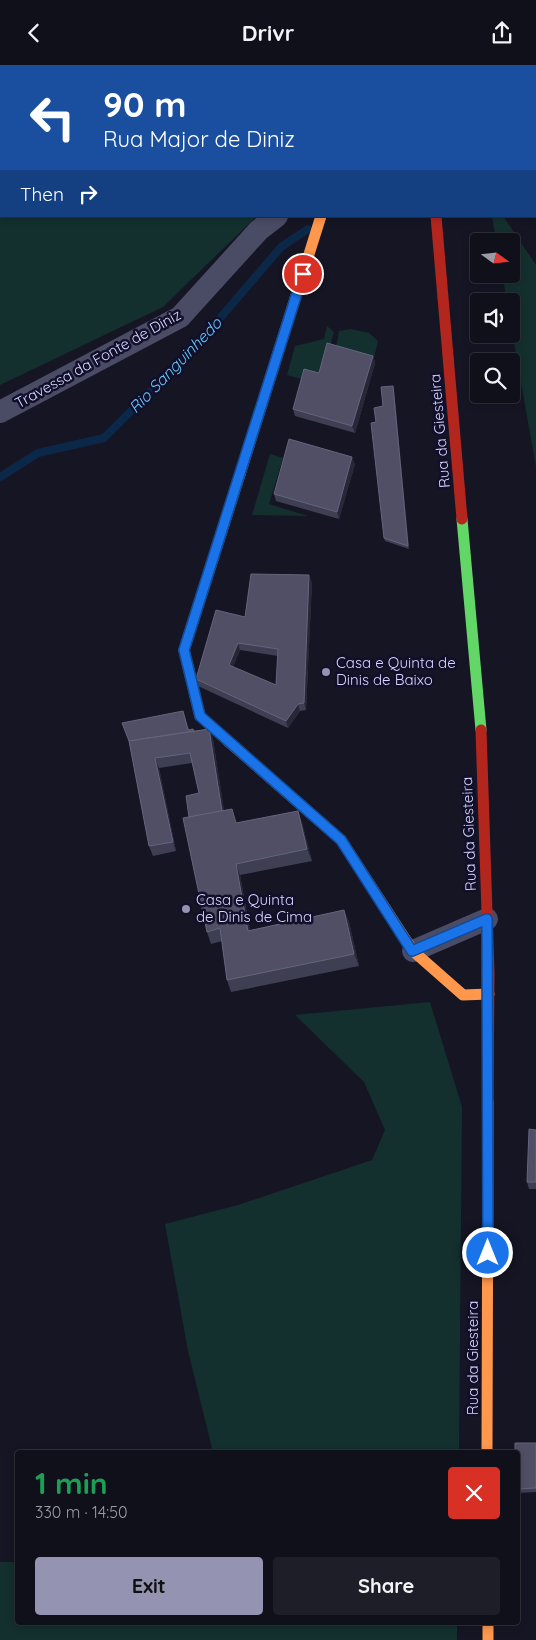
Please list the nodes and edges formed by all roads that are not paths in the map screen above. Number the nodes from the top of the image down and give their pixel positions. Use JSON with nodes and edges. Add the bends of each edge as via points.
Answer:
{"nodes":[{"id":1,"x":276,"y":217,"type":"edge"},
{"id":2,"x":321,"y":217,"type":"edge"},
{"id":3,"x":436,"y":217,"type":"edge"},
{"id":4,"x":0,"y":412,"type":"edge"},
{"id":5,"x":487,"y":919,"type":"junction"},
{"id":6,"x":412,"y":951,"type":"junction"},
{"id":7,"x":489,"y":994,"type":"junction"},
{"id":8,"x":487,"y":1450,"type":"edge"},
{"id":9,"x":488,"y":1625,"type":"edge"},
{"id":10,"x":488,"y":1640,"type":"edge"}],
"edges":[{"from":1,"to":4,"type":"street","name":"Travessa da Fonte de Diniz","via":[[259,230],[180,317]]},
{"from":2,"to":6,"type":"main road","via":[[184,650],[200,716],[341,840]]},
{"from":3,"to":5,"type":"main road","name":"Rua da Giesteira","via":[[481,734]]},
{"from":5,"to":6,"type":"street"},
{"from":5,"to":7,"type":"main road","name":"Rua da Giesteira"},
{"from":6,"to":7,"type":"main road","via":[[463,995]]},
{"from":7,"to":8,"type":"main road","name":"Rua da Giesteira"},
{"from":9,"to":10,"type":"main road"}]}
